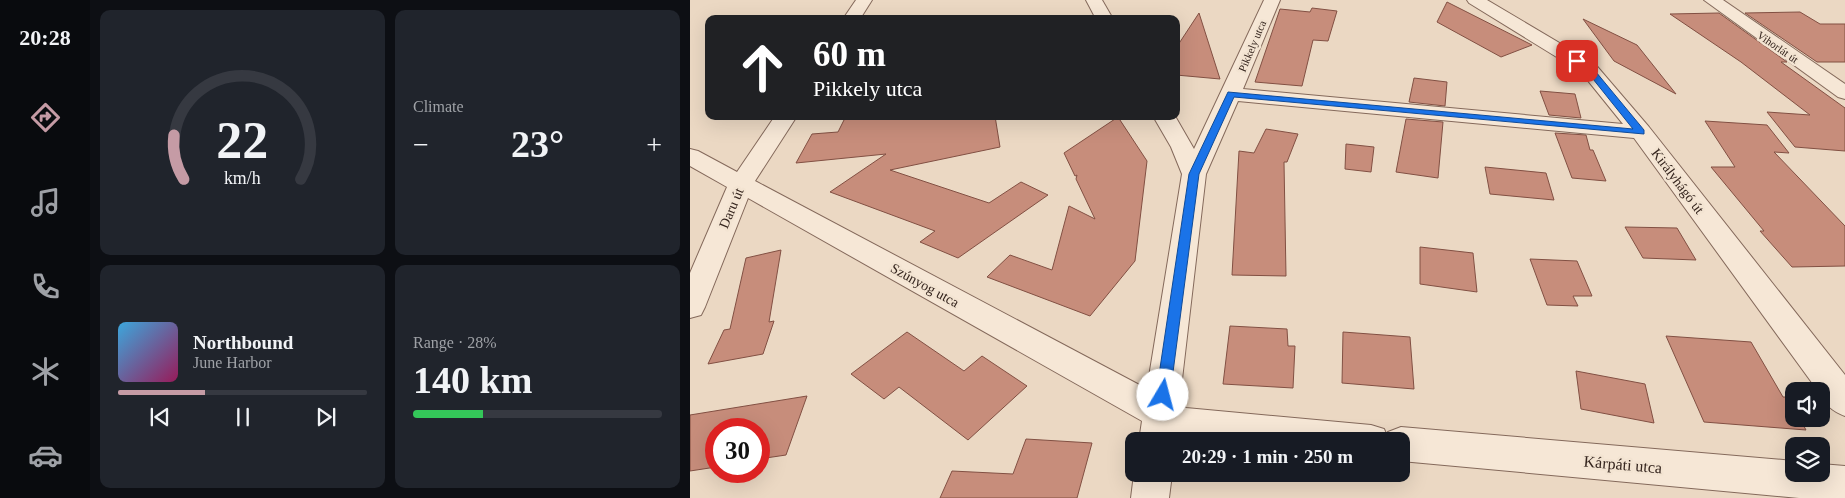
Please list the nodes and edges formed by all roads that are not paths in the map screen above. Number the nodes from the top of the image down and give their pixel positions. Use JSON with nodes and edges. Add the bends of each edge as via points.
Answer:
{"nodes":[{"id":1,"x":864,"y":0,"type":"edge"},
{"id":2,"x":1094,"y":0,"type":"edge"},
{"id":3,"x":1272,"y":0,"type":"edge"},
{"id":4,"x":1475,"y":0,"type":"edge"},
{"id":5,"x":1712,"y":0,"type":"edge"},
{"id":6,"x":854,"y":15,"type":"edge"},
{"id":7,"x":1103,"y":15,"type":"edge"},
{"id":8,"x":1231,"y":94,"type":"junction"},
{"id":9,"x":1845,"y":94,"type":"edge"},
{"id":10,"x":783,"y":120,"type":"edge"},
{"id":11,"x":1166,"y":120,"type":"edge"},
{"id":12,"x":1641,"y":132,"type":"junction"},
{"id":13,"x":690,"y":156,"type":"edge"},
{"id":14,"x":1194,"y":174,"type":"junction"},
{"id":15,"x":741,"y":184,"type":"junction"},
{"id":16,"x":690,"y":307,"type":"edge"},
{"id":17,"x":1845,"y":401,"type":"edge"},
{"id":18,"x":1159,"y":428,"type":"edge"},
{"id":19,"x":1273,"y":432,"type":"edge"},
{"id":20,"x":1410,"y":445,"type":"edge"},
{"id":21,"x":1152,"y":482,"type":"edge"},
{"id":22,"x":1845,"y":484,"type":"edge"},
{"id":23,"x":1150,"y":498,"type":"edge"}],
"edges":[{"from":1,"to":6,"type":"street"},
{"from":2,"to":7,"type":"street"},
{"from":3,"to":8,"type":"street","name":"Pikkely utca"},
{"from":4,"to":12,"type":"street","name":"Királyhágó út","via":[[1588,68]]},
{"from":5,"to":9,"type":"street","name":"Vihorlát út"},
{"from":8,"to":12,"type":"street"},
{"from":8,"to":14,"type":"street","name":"Pikkely utca"},
{"from":10,"to":15,"type":"street","name":"Daru út"},
{"from":11,"to":14,"type":"street"},
{"from":12,"to":17,"type":"street","name":"Királyhágó út"},
{"from":13,"to":15,"type":"street","name":"Szúnyog utca"},
{"from":14,"to":18,"type":"street"},
{"from":15,"to":16,"type":"street","name":"Daru út"},
{"from":15,"to":18,"type":"street","name":"Szúnyog utca"},
{"from":18,"to":19,"type":"street","via":[[1185,424]]},
{"from":20,"to":22,"type":"street","name":"Kárpáti utca"},
{"from":21,"to":23,"type":"street"}]}
